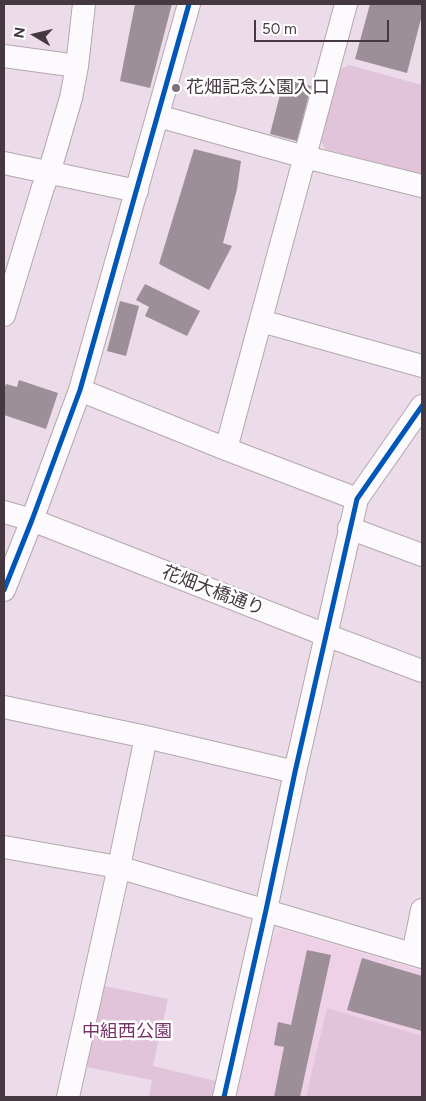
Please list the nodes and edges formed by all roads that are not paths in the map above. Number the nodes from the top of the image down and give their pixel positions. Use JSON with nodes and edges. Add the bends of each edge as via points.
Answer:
{"nodes":[{"id":1,"x":84,"y":4,"type":"edge"},
{"id":2,"x":189,"y":4,"type":"edge"},
{"id":3,"x":346,"y":4,"type":"edge"},
{"id":4,"x":4,"y":56,"type":"edge"},
{"id":5,"x":77,"y":66,"type":"junction"},
{"id":6,"x":158,"y":116,"type":"junction"},
{"id":7,"x":305,"y":157,"type":"junction"},
{"id":8,"x":4,"y":163,"type":"edge"},
{"id":9,"x":49,"y":173,"type":"junction"},
{"id":10,"x":422,"y":186,"type":"edge"},
{"id":11,"x":137,"y":190,"type":"junction"},
{"id":12,"x":4,"y":315,"type":"edge"},
{"id":13,"x":261,"y":321,"type":"junction"},
{"id":14,"x":422,"y":366,"type":"edge"},
{"id":15,"x":80,"y":390,"type":"junction"},
{"id":16,"x":422,"y":406,"type":"edge"},
{"id":17,"x":226,"y":449,"type":"junction"},
{"id":18,"x":357,"y":498,"type":"junction"},
{"id":19,"x":4,"y":512,"type":"edge"},
{"id":20,"x":32,"y":520,"type":"junction"},
{"id":21,"x":349,"y":528,"type":"junction"},
{"id":22,"x":422,"y":555,"type":"edge"},
{"id":23,"x":4,"y":590,"type":"edge"},
{"id":24,"x":326,"y":635,"type":"junction"},
{"id":25,"x":422,"y":671,"type":"edge"},
{"id":26,"x":4,"y":707,"type":"edge"},
{"id":27,"x":146,"y":736,"type":"junction"},
{"id":28,"x":294,"y":772,"type":"junction"},
{"id":29,"x":4,"y":847,"type":"edge"},
{"id":30,"x":118,"y":867,"type":"junction"},
{"id":31,"x":266,"y":910,"type":"junction"},
{"id":32,"x":422,"y":910,"type":"edge"},
{"id":33,"x":418,"y":955,"type":"edge"},
{"id":34,"x":68,"y":1097,"type":"edge"},
{"id":35,"x":224,"y":1097,"type":"edge"}],
"edges":[{"from":1,"to":5,"type":"street"},
{"from":2,"to":6,"type":"street"},
{"from":3,"to":7,"type":"street"},
{"from":4,"to":5,"type":"street"},
{"from":5,"to":9,"type":"street"},
{"from":6,"to":7,"type":"street"},
{"from":6,"to":11,"type":"street"},
{"from":7,"to":10,"type":"street"},
{"from":7,"to":13,"type":"street"},
{"from":8,"to":9,"type":"street"},
{"from":9,"to":11,"type":"street"},
{"from":9,"to":12,"type":"street"},
{"from":11,"to":15,"type":"street"},
{"from":13,"to":14,"type":"street"},
{"from":13,"to":17,"type":"street"},
{"from":15,"to":17,"type":"street"},
{"from":15,"to":20,"type":"street"},
{"from":16,"to":18,"type":"street"},
{"from":17,"to":18,"type":"street"},
{"from":18,"to":21,"type":"street"},
{"from":19,"to":20,"type":"street","name":"花畑大橋通り"},
{"from":20,"to":23,"type":"street"},
{"from":20,"to":24,"type":"street","name":"花畑大橋通り"},
{"from":21,"to":22,"type":"street"},
{"from":21,"to":24,"type":"street"},
{"from":24,"to":25,"type":"street","name":"花畑大橋通り"},
{"from":24,"to":28,"type":"street"},
{"from":26,"to":27,"type":"street"},
{"from":27,"to":28,"type":"street"},
{"from":27,"to":30,"type":"street"},
{"from":28,"to":31,"type":"street"},
{"from":29,"to":30,"type":"street"},
{"from":30,"to":31,"type":"street"},
{"from":30,"to":34,"type":"street"},
{"from":31,"to":33,"type":"street"},
{"from":31,"to":35,"type":"street"},
{"from":32,"to":33,"type":"street"}]}
